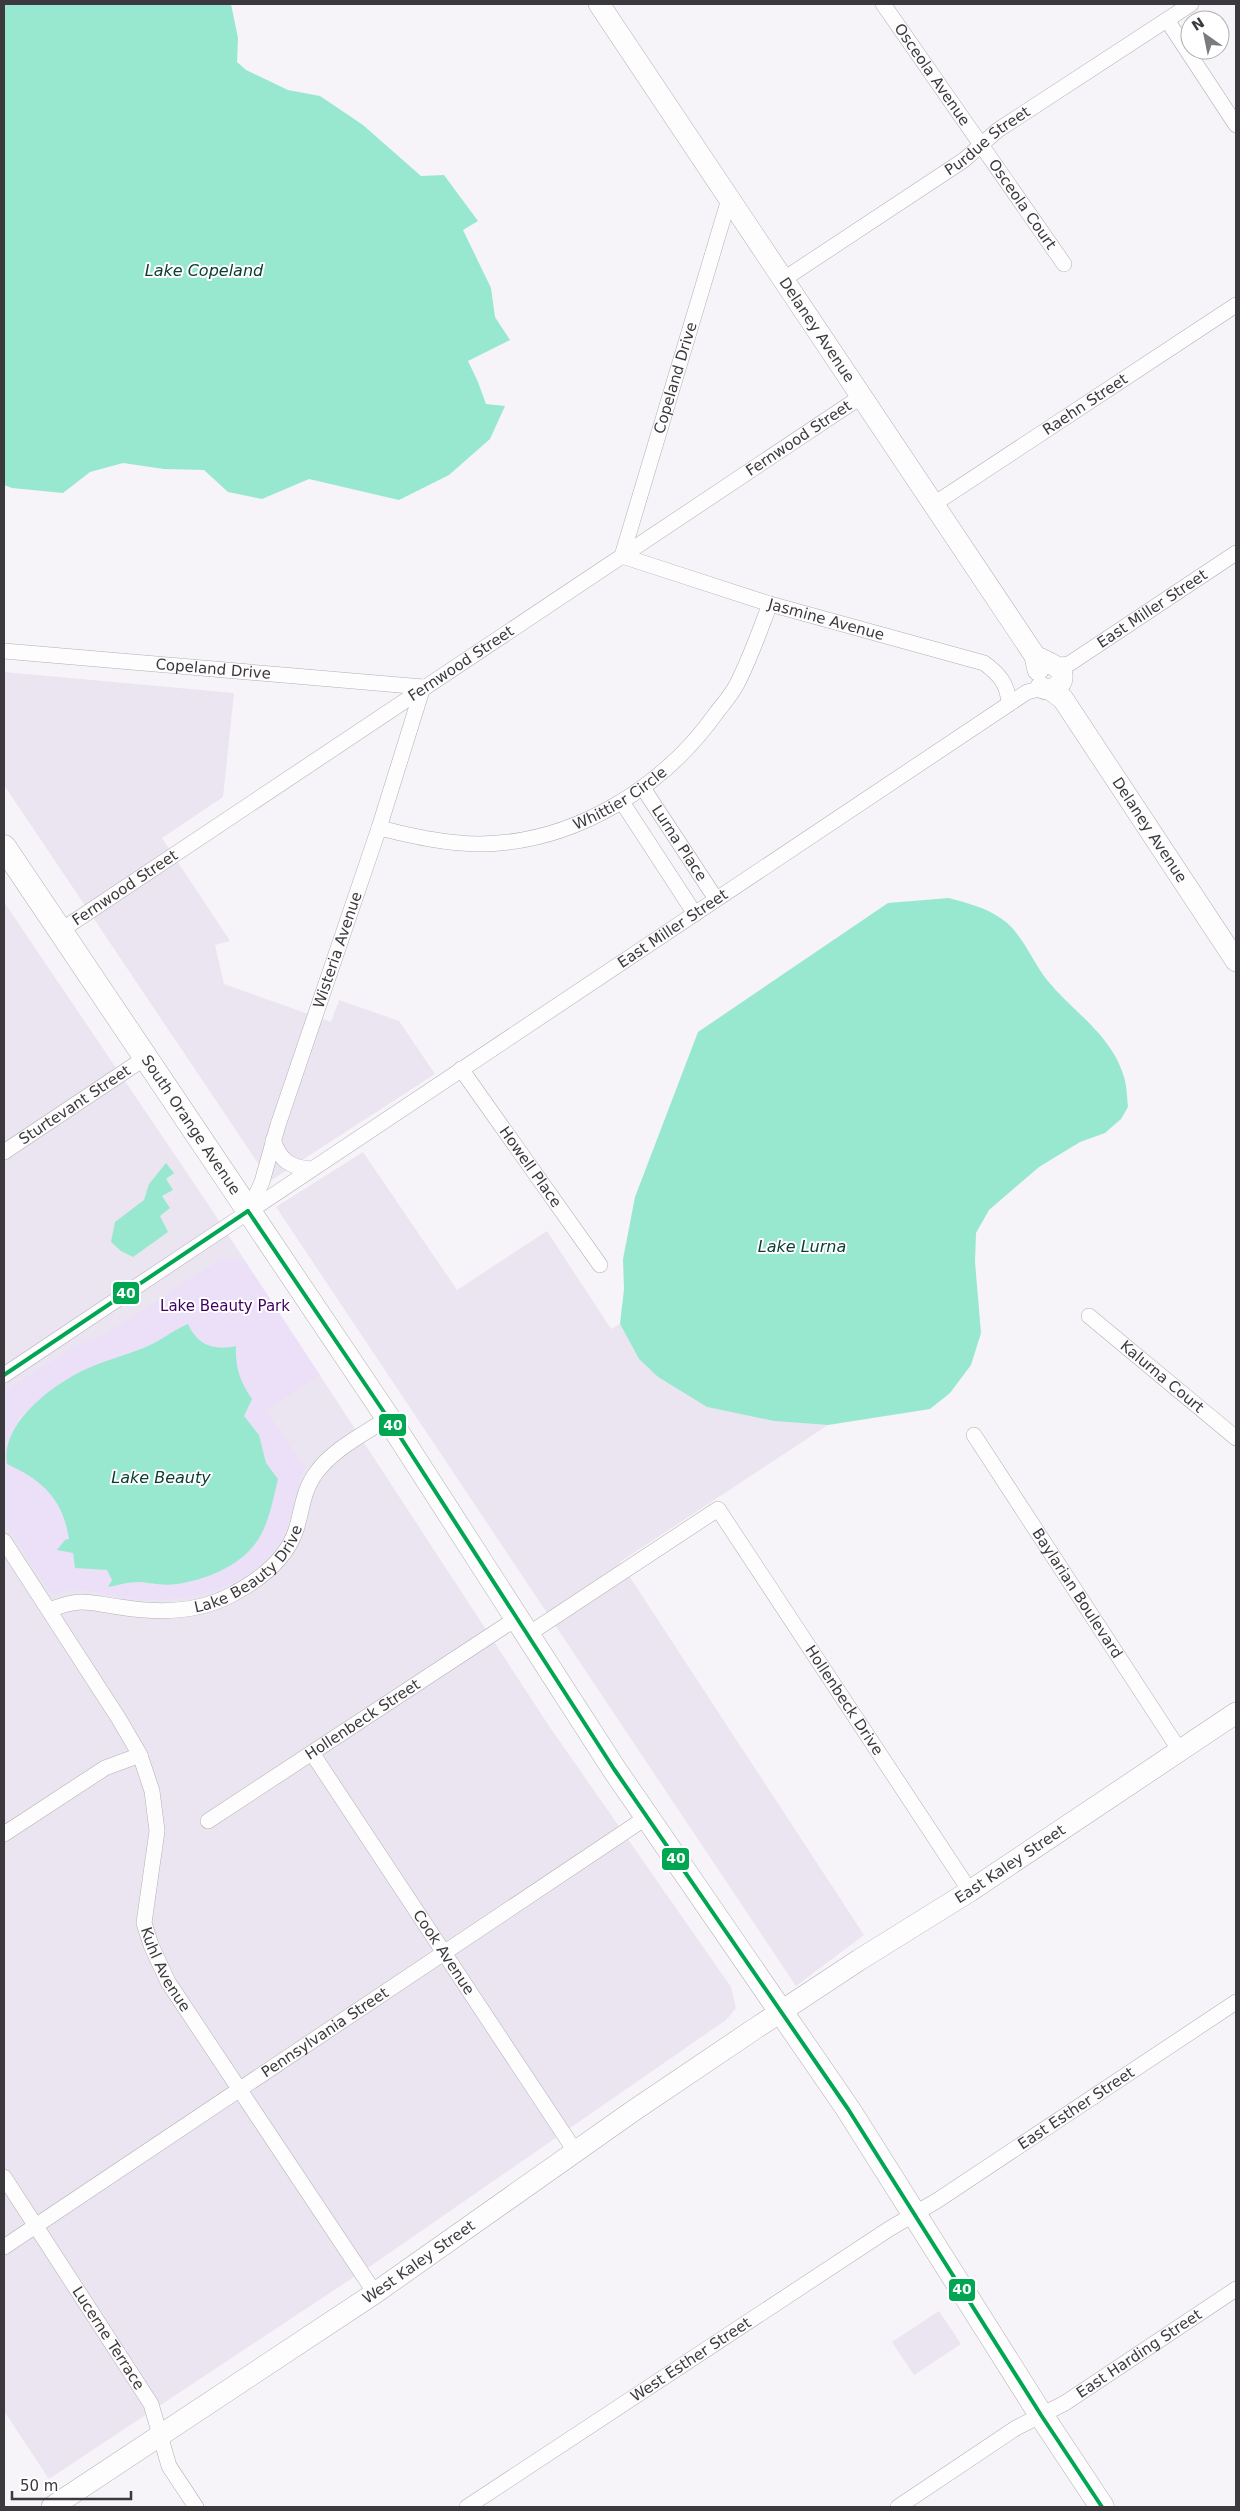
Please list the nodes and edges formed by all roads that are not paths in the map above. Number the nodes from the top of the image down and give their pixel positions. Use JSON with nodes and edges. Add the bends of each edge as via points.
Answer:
{"nodes":[{"id":1,"x":599,"y":4,"type":"edge"},
{"id":2,"x":883,"y":4,"type":"edge"},
{"id":3,"x":1191,"y":4,"type":"edge"},
{"id":4,"x":1167,"y":20,"type":"junction"},
{"id":5,"x":1236,"y":125,"type":"edge"},
{"id":6,"x":981,"y":145,"type":"junction"},
{"id":7,"x":729,"y":199,"type":"junction"},
{"id":8,"x":1064,"y":264,"type":"dead end"},
{"id":9,"x":784,"y":279,"type":"junction"},
{"id":10,"x":1236,"y":305,"type":"edge"},
{"id":11,"x":862,"y":396,"type":"junction"},
{"id":12,"x":934,"y":504,"type":"junction"},
{"id":13,"x":1236,"y":553,"type":"edge"},
{"id":14,"x":622,"y":556,"type":"junction"},
{"id":15,"x":770,"y":604,"type":"junction"},
{"id":16,"x":4,"y":652,"type":"edge"},
{"id":17,"x":1049,"y":677,"type":"junction"},
{"id":18,"x":423,"y":687,"type":"junction"},
{"id":19,"x":1009,"y":704,"type":"junction"},
{"id":20,"x":643,"y":788,"type":"junction"},
{"id":21,"x":622,"y":802,"type":"junction"},
{"id":22,"x":379,"y":828,"type":"junction"},
{"id":23,"x":4,"y":847,"type":"edge"},
{"id":24,"x":716,"y":899,"type":"junction"},
{"id":25,"x":695,"y":914,"type":"junction"},
{"id":26,"x":60,"y":931,"type":"junction"},
{"id":27,"x":1236,"y":960,"type":"edge"},
{"id":28,"x":145,"y":1058,"type":"junction"},
{"id":29,"x":461,"y":1069,"type":"junction"},
{"id":30,"x":273,"y":1140,"type":"junction"},
{"id":31,"x":4,"y":1152,"type":"edge"},
{"id":32,"x":314,"y":1166,"type":"junction"},
{"id":33,"x":248,"y":1211,"type":"junction"},
{"id":34,"x":600,"y":1265,"type":"dead end"},
{"id":35,"x":1089,"y":1316,"type":"dead end"},
{"id":36,"x":4,"y":1375,"type":"edge"},
{"id":37,"x":388,"y":1418,"type":"junction"},
{"id":38,"x":974,"y":1435,"type":"dead end"},
{"id":39,"x":1236,"y":1438,"type":"edge"},
{"id":40,"x":718,"y":1509,"type":"joint"},
{"id":41,"x":4,"y":1542,"type":"edge"},
{"id":42,"x":50,"y":1610,"type":"junction"},
{"id":43,"x":522,"y":1626,"type":"junction"},
{"id":44,"x":1236,"y":1713,"type":"edge"},
{"id":45,"x":1180,"y":1751,"type":"junction"},
{"id":46,"x":312,"y":1753,"type":"junction"},
{"id":47,"x":140,"y":1755,"type":"junction"},
{"id":48,"x":647,"y":1817,"type":"junction"},
{"id":49,"x":208,"y":1821,"type":"dead end"},
{"id":50,"x":4,"y":1834,"type":"edge"},
{"id":51,"x":970,"y":1891,"type":"junction"},
{"id":52,"x":442,"y":1952,"type":"junction"},
{"id":53,"x":1236,"y":2002,"type":"edge"},
{"id":54,"x":782,"y":2012,"type":"junction"},
{"id":55,"x":238,"y":2088,"type":"junction"},
{"id":56,"x":576,"y":2152,"type":"junction"},
{"id":57,"x":4,"y":2177,"type":"edge"},
{"id":58,"x":914,"y":2214,"type":"junction"},
{"id":59,"x":36,"y":2226,"type":"junction"},
{"id":60,"x":4,"y":2248,"type":"edge"},
{"id":61,"x":1236,"y":2289,"type":"edge"},
{"id":62,"x":375,"y":2293,"type":"junction"},
{"id":63,"x":1040,"y":2415,"type":"junction"},
{"id":64,"x":161,"y":2436,"type":"junction"},
{"id":65,"x":52,"y":2507,"type":"edge"},
{"id":66,"x":196,"y":2507,"type":"edge"},
{"id":67,"x":467,"y":2507,"type":"edge"},
{"id":68,"x":898,"y":2507,"type":"edge"},
{"id":69,"x":1102,"y":2507,"type":"edge"}],
"edges":[{"from":1,"to":7,"type":"street","name":"Delaney Avenue"},
{"from":2,"to":6,"type":"street","name":"Osceola Avenue"},
{"from":3,"to":4,"type":"street","name":"Purdue Street"},
{"from":4,"to":5,"type":"street"},
{"from":4,"to":6,"type":"street","name":"Purdue Street","via":[[998,130]]},
{"from":6,"to":8,"type":"street","name":"Osceola Court"},
{"from":6,"to":9,"type":"street","name":"Purdue Street","via":[[964,160]]},
{"from":7,"to":9,"type":"street","name":"Delaney Avenue"},
{"from":7,"to":14,"type":"street","name":"Copeland Drive"},
{"from":9,"to":11,"type":"street","name":"Delaney Avenue"},
{"from":10,"to":12,"type":"street","name":"Raehn Street"},
{"from":11,"to":12,"type":"street","name":"Delaney Avenue"},
{"from":11,"to":14,"type":"street","name":"Fernwood Street"},
{"from":12,"to":17,"type":"street","name":"Delaney Avenue"},
{"from":13,"to":17,"type":"street","name":"East Miller Street"},
{"from":14,"to":15,"type":"street","name":"Jasmine Avenue"},
{"from":14,"to":18,"type":"street","name":"Fernwood Street"},
{"from":15,"to":19,"type":"street","name":"Jasmine Avenue","via":[[984,663],[1002,679],[1009,694]]},
{"from":15,"to":20,"type":"street","name":"Whittier Circle","via":[[737,685],[704,732]]},
{"from":16,"to":18,"type":"street","name":"Copeland Drive"},
{"from":17,"to":19,"type":"street","name":"East Miller Street"},
{"from":17,"to":27,"type":"street","name":"Delaney Avenue"},
{"from":18,"to":22,"type":"street","name":"Wisteria Avenue"},
{"from":18,"to":26,"type":"street","name":"Fernwood Street"},
{"from":19,"to":24,"type":"street","name":"East Miller Street"},
{"from":20,"to":21,"type":"street","name":"Whittier Circle"},
{"from":20,"to":24,"type":"street","name":"Lurna Place"},
{"from":21,"to":22,"type":"street","name":"Whittier Circle","via":[[561,829],[519,840],[482,844],[444,843]]},
{"from":21,"to":25,"type":"street","name":"Lurna Place"},
{"from":22,"to":30,"type":"street","name":"Wisteria Avenue"},
{"from":23,"to":26,"type":"main road","name":"South Orange Avenue"},
{"from":24,"to":25,"type":"street","name":"East Miller Street"},
{"from":25,"to":29,"type":"street","name":"East Miller Street"},
{"from":26,"to":28,"type":"main road","name":"South Orange Avenue"},
{"from":28,"to":31,"type":"street","name":"Sturtevant Street"},
{"from":28,"to":33,"type":"main road","name":"South Orange Avenue"},
{"from":29,"to":32,"type":"street","name":"East Miller Street"},
{"from":29,"to":34,"type":"street","name":"Howell Place"},
{"from":30,"to":32,"type":"street","via":[[288,1165]]},
{"from":30,"to":33,"type":"street","name":"Wisteria Avenue","via":[[262,1182]]},
{"from":32,"to":33,"type":"street"},
{"from":33,"to":36,"type":"street"},
{"from":33,"to":37,"type":"main road","name":"South Orange Avenue"},
{"from":35,"to":39,"type":"street","name":"Kalurna Court"},
{"from":37,"to":42,"type":"street","name":"Lake Beauty Drive","via":[[324,1463],[315,1473],[306,1491],[291,1542],[270,1569],[244,1588],[212,1603],[167,1611],[120,1608],[78,1600]]},
{"from":37,"to":43,"type":"main road","name":"South Orange Avenue"},
{"from":38,"to":45,"type":"street","name":"Baylarian Boulevard"},
{"from":40,"to":43,"type":"street","name":"Hollenbeck Street"},
{"from":40,"to":51,"type":"street","name":"Hollenbeck Drive"},
{"from":41,"to":42,"type":"street","name":"Kuhl Avenue"},
{"from":42,"to":47,"type":"street","name":"Kuhl Avenue"},
{"from":43,"to":46,"type":"street","name":"Hollenbeck Street"},
{"from":43,"to":48,"type":"main road","name":"South Orange Avenue"},
{"from":44,"to":45,"type":"street","name":"East Kaley Street"},
{"from":45,"to":51,"type":"street","name":"East Kaley Street"},
{"from":46,"to":49,"type":"street","name":"Hollenbeck Street"},
{"from":46,"to":52,"type":"street","name":"Cook Avenue"},
{"from":47,"to":50,"type":"street","via":[[105,1768]]},
{"from":47,"to":55,"type":"street","name":"Kuhl Avenue","via":[[152,1791],[157,1831],[144,1923],[168,1982]]},
{"from":48,"to":52,"type":"street","name":"Pennsylvania Street"},
{"from":48,"to":54,"type":"main road","name":"South Orange Avenue"},
{"from":51,"to":54,"type":"street","name":"East Kaley Street"},
{"from":52,"to":55,"type":"street","name":"Pennsylvania Street"},
{"from":52,"to":56,"type":"street","name":"Cook Avenue"},
{"from":53,"to":58,"type":"street","name":"East Esther Street"},
{"from":54,"to":56,"type":"street","name":"West Kaley Street"},
{"from":54,"to":58,"type":"main road","name":"South Orange Avenue"},
{"from":55,"to":59,"type":"street","name":"Pennsylvania Street"},
{"from":55,"to":62,"type":"street","name":"Kuhl Avenue"},
{"from":56,"to":62,"type":"street","name":"West Kaley Street"},
{"from":57,"to":59,"type":"street","name":"Lucerne Terrace"},
{"from":58,"to":63,"type":"main road","name":"South Orange Avenue"},
{"from":58,"to":67,"type":"street","name":"West Esther Street"},
{"from":59,"to":60,"type":"street","name":"Pennsylvania Street"},
{"from":59,"to":64,"type":"street","name":"Lucerne Terrace","via":[[150,2404]]},
{"from":61,"to":63,"type":"street","name":"East Harding Street","via":[[1065,2403]]},
{"from":62,"to":64,"type":"street","name":"West Kaley Street"},
{"from":63,"to":68,"type":"street","name":"East Harding Street"},
{"from":63,"to":69,"type":"main road","name":"South Orange Avenue"},
{"from":64,"to":65,"type":"street","name":"West Kaley Street"},
{"from":64,"to":66,"type":"street","name":"Lucerne Terrace","via":[[168,2466]]}]}
